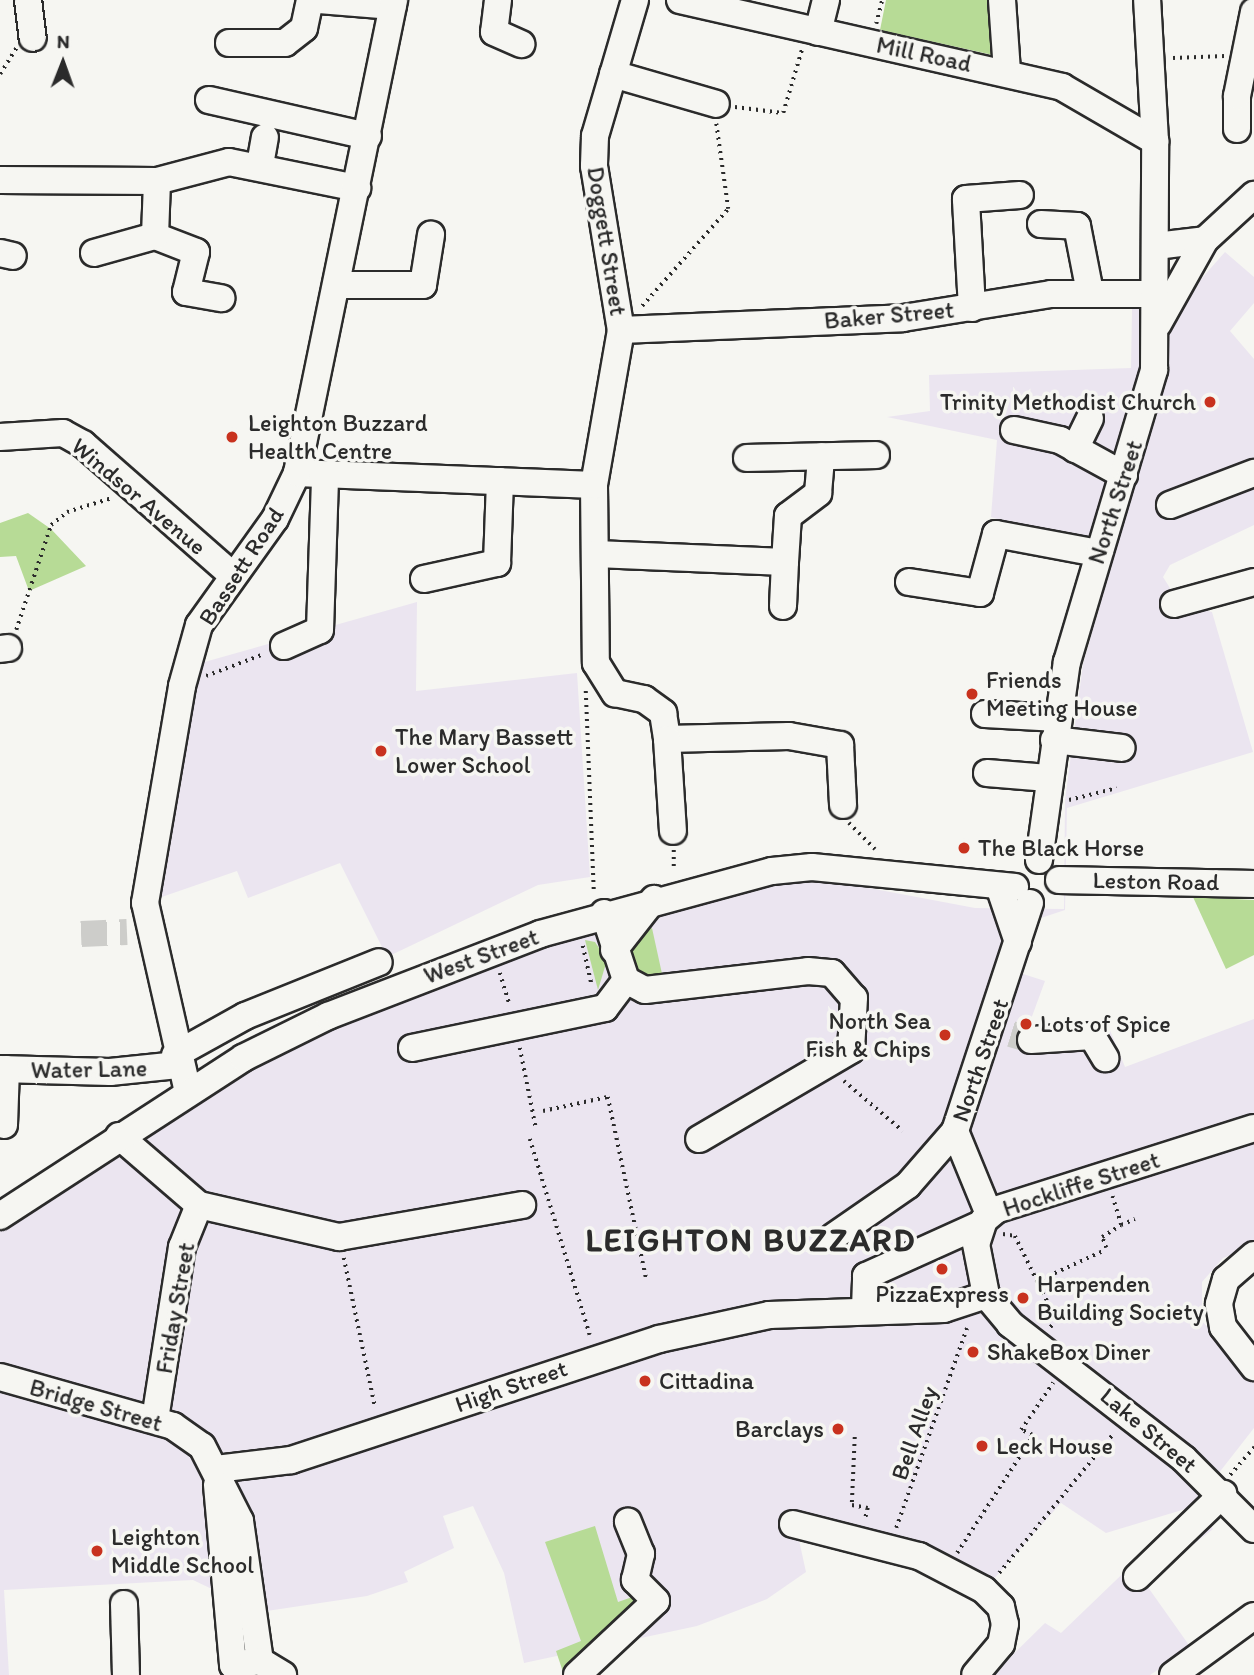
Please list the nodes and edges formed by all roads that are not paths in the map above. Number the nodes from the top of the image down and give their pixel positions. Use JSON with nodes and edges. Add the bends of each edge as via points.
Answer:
{"nodes":[{"id":1,"x":28,"y":0,"type":"edge"},
{"id":2,"x":310,"y":0,"type":"edge"},
{"id":3,"x":319,"y":0,"type":"edge"},
{"id":4,"x":498,"y":0,"type":"edge"},
{"id":5,"x":635,"y":0,"type":"edge"},
{"id":6,"x":684,"y":0,"type":"edge"},
{"id":7,"x":826,"y":0,"type":"edge"},
{"id":8,"x":1002,"y":0,"type":"edge"},
{"id":9,"x":1147,"y":0,"type":"edge"},
{"id":10,"x":393,"y":3,"type":"edge"},
{"id":11,"x":1254,"y":12,"type":"edge"},
{"id":12,"x":813,"y":31,"type":"junction"},
{"id":13,"x":33,"y":38,"type":"dead end"},
{"id":14,"x":229,"y":43,"type":"dead end"},
{"id":15,"x":522,"y":44,"type":"dead end"},
{"id":16,"x":1247,"y":63,"type":"edge"},
{"id":17,"x":1007,"y":71,"type":"junction"},
{"id":18,"x":613,"y":74,"type":"junction"},
{"id":19,"x":209,"y":100,"type":"dead end"},
{"id":20,"x":716,"y":104,"type":"road end"},
{"id":21,"x":1237,"y":128,"type":"dead end"},
{"id":22,"x":265,"y":136,"type":"dead end"},
{"id":23,"x":368,"y":136,"type":"junction"},
{"id":24,"x":1156,"y":141,"type":"junction"},
{"id":25,"x":260,"y":165,"type":"junction"},
{"id":26,"x":0,"y":180,"type":"edge"},
{"id":27,"x":156,"y":181,"type":"junction"},
{"id":28,"x":357,"y":188,"type":"junction"},
{"id":29,"x":1020,"y":195,"type":"dead end"},
{"id":30,"x":1254,"y":195,"type":"edge"},
{"id":31,"x":1041,"y":224,"type":"dead end"},
{"id":32,"x":431,"y":235,"type":"dead end"},
{"id":33,"x":155,"y":236,"type":"junction"},
{"id":34,"x":1205,"y":240,"type":"junction"},
{"id":35,"x":1156,"y":246,"type":"junction"},
{"id":36,"x":94,"y":253,"type":"dead end"},
{"id":37,"x":338,"y":285,"type":"junction"},
{"id":38,"x":1090,"y":292,"type":"junction"},
{"id":39,"x":1156,"y":294,"type":"junction"},
{"id":40,"x":220,"y":298,"type":"dead end"},
{"id":41,"x":972,"y":308,"type":"junction"},
{"id":42,"x":1158,"y":324,"type":"junction"},
{"id":43,"x":621,"y":330,"type":"junction"},
{"id":44,"x":1090,"y":418,"type":"dead end"},
{"id":45,"x":1014,"y":430,"type":"dead end"},
{"id":46,"x":0,"y":437,"type":"edge"},
{"id":47,"x":1075,"y":449,"type":"junction"},
{"id":48,"x":876,"y":454,"type":"dead end"},
{"id":49,"x":821,"y":456,"type":"junction"},
{"id":50,"x":747,"y":458,"type":"dead end"},
{"id":51,"x":297,"y":472,"type":"junction"},
{"id":52,"x":1254,"y":473,"type":"edge"},
{"id":53,"x":1124,"y":475,"type":"junction"},
{"id":54,"x":325,"y":477,"type":"junction"},
{"id":55,"x":500,"y":481,"type":"junction"},
{"id":56,"x":594,"y":485,"type":"junction"},
{"id":57,"x":1170,"y":505,"type":"dead end"},
{"id":58,"x":1106,"y":539,"type":"junction"},
{"id":59,"x":596,"y":554,"type":"junction"},
{"id":60,"x":785,"y":562,"type":"junction"},
{"id":61,"x":230,"y":574,"type":"junction"},
{"id":62,"x":424,"y":579,"type":"dead end"},
{"id":63,"x":909,"y":582,"type":"dead end"},
{"id":64,"x":1254,"y":582,"type":"edge"},
{"id":65,"x":1174,"y":604,"type":"dead end"},
{"id":66,"x":783,"y":606,"type":"dead end"},
{"id":67,"x":284,"y":646,"type":"road end"},
{"id":68,"x":985,"y":713,"type":"dead end"},
{"id":69,"x":1056,"y":729,"type":"junction"},
{"id":70,"x":667,"y":739,"type":"junction"},
{"id":71,"x":1122,"y":748,"type":"dead end"},
{"id":72,"x":987,"y":773,"type":"dead end"},
{"id":73,"x":1048,"y":778,"type":"junction"},
{"id":74,"x":844,"y":805,"type":"road end"},
{"id":75,"x":673,"y":831,"type":"dead end"},
{"id":76,"x":1039,"y":860,"type":"junction"},
{"id":77,"x":1059,"y":880,"type":"junction"},
{"id":78,"x":1254,"y":884,"type":"edge"},
{"id":79,"x":1015,"y":892,"type":"junction"},
{"id":80,"x":654,"y":898,"type":"junction"},
{"id":81,"x":599,"y":904,"type":"junction"},
{"id":82,"x":1018,"y":942,"type":"junction"},
{"id":83,"x":614,"y":950,"type":"junction"},
{"id":84,"x":379,"y":962,"type":"dead end"},
{"id":85,"x":626,"y":980,"type":"junction"},
{"id":86,"x":1011,"y":1034,"type":"junction"},
{"id":87,"x":412,"y":1048,"type":"dead end"},
{"id":88,"x":1105,"y":1058,"type":"dead end"},
{"id":89,"x":176,"y":1060,"type":"junction"},
{"id":90,"x":3,"y":1069,"type":"edge"},
{"id":91,"x":188,"y":1092,"type":"junction"},
{"id":92,"x":4,"y":1125,"type":"dead end"},
{"id":93,"x":1254,"y":1128,"type":"edge"},
{"id":94,"x":955,"y":1131,"type":"junction"},
{"id":95,"x":119,"y":1136,"type":"junction"},
{"id":96,"x":699,"y":1139,"type":"dead end"},
{"id":97,"x":199,"y":1205,"type":"junction"},
{"id":98,"x":522,"y":1205,"type":"dead end"},
{"id":99,"x":0,"y":1216,"type":"edge"},
{"id":100,"x":984,"y":1219,"type":"junction"},
{"id":101,"x":833,"y":1237,"type":"dead end"},
{"id":102,"x":1254,"y":1255,"type":"edge"},
{"id":103,"x":986,"y":1295,"type":"junction"},
{"id":104,"x":865,"y":1309,"type":"junction"},
{"id":105,"x":1254,"y":1367,"type":"edge"},
{"id":106,"x":0,"y":1377,"type":"edge"},
{"id":107,"x":156,"y":1413,"type":"dead end"},
{"id":108,"x":216,"y":1469,"type":"junction"},
{"id":109,"x":1221,"y":1491,"type":"junction"},
{"id":110,"x":628,"y":1522,"type":"dead end"},
{"id":111,"x":793,"y":1524,"type":"dead end"},
{"id":112,"x":1254,"y":1529,"type":"edge"},
{"id":113,"x":1137,"y":1577,"type":"dead end"},
{"id":114,"x":124,"y":1604,"type":"dead end"},
{"id":115,"x":1254,"y":1616,"type":"edge"},
{"id":116,"x":260,"y":1661,"type":"junction"},
{"id":117,"x":229,"y":1670,"type":"edge"},
{"id":118,"x":126,"y":1675,"type":"edge"},
{"id":119,"x":283,"y":1675,"type":"edge"},
{"id":120,"x":577,"y":1675,"type":"edge"},
{"id":121,"x":975,"y":1675,"type":"edge"},
{"id":122,"x":1173,"y":1675,"type":"edge"}],
"edges":[{"from":1,"to":13,"type":"street"},
{"from":2,"to":14,"type":"street","via":[[304,28],[285,43]]},
{"from":3,"to":10,"type":"street"},
{"from":4,"to":15,"type":"street","via":[[494,32]]},
{"from":5,"to":18,"type":"street","name":"Doggett Street"},
{"from":6,"to":12,"type":"street","name":"Mill Road"},
{"from":7,"to":12,"type":"street"},
{"from":8,"to":17,"type":"street"},
{"from":9,"to":24,"type":"street","name":"North Street"},
{"from":10,"to":23,"type":"street","name":"Bassett Road"},
{"from":11,"to":16,"type":"street"},
{"from":12,"to":17,"type":"street","name":"Mill Road"},
{"from":16,"to":21,"type":"street"},
{"from":17,"to":24,"type":"street","name":"Mill Road","via":[[1062,87]]},
{"from":18,"to":20,"type":"street"},
{"from":18,"to":43,"type":"street","name":"Doggett Street","via":[[595,136],[594,166]]},
{"from":19,"to":23,"type":"street"},
{"from":22,"to":25,"type":"street"},
{"from":23,"to":28,"type":"street","name":"Bassett Road"},
{"from":24,"to":35,"type":"street","name":"North Street"},
{"from":25,"to":27,"type":"street","via":[[229,162]]},
{"from":25,"to":28,"type":"street"},
{"from":26,"to":27,"type":"street"},
{"from":27,"to":33,"type":"street"},
{"from":28,"to":37,"type":"street","name":"Bassett Road"},
{"from":29,"to":41,"type":"street","via":[[966,199]]},
{"from":30,"to":34,"type":"street"},
{"from":31,"to":38,"type":"street","via":[[1077,226]]},
{"from":32,"to":37,"type":"street","via":[[422,285]]},
{"from":33,"to":36,"type":"street"},
{"from":33,"to":40,"type":"street","via":[[196,251],[186,292]]},
{"from":34,"to":35,"type":"street"},
{"from":34,"to":42,"type":"street"},
{"from":35,"to":39,"type":"street","name":"North Street"},
{"from":37,"to":51,"type":"street","name":"Bassett Road"},
{"from":38,"to":39,"type":"street","name":"Baker Street"},
{"from":38,"to":41,"type":"street","name":"Baker Street"},
{"from":39,"to":42,"type":"street","name":"North Street"},
{"from":41,"to":43,"type":"street","name":"Baker Street","via":[[903,318]]},
{"from":42,"to":53,"type":"street","name":"North Street","via":[[1150,389]]},
{"from":43,"to":56,"type":"street","name":"Doggett Street"},
{"from":44,"to":47,"type":"street"},
{"from":45,"to":47,"type":"street"},
{"from":46,"to":61,"type":"street","name":"Windsor Avenue","via":[[63,433],[83,444]]},
{"from":47,"to":53,"type":"street"},
{"from":48,"to":49,"type":"street"},
{"from":49,"to":50,"type":"street"},
{"from":49,"to":60,"type":"street","via":[[818,493],[788,516]]},
{"from":51,"to":54,"type":"street"},
{"from":51,"to":61,"type":"street","name":"Bassett Road","via":[[275,519]]},
{"from":52,"to":57,"type":"street"},
{"from":53,"to":58,"type":"street","name":"North Street"},
{"from":54,"to":55,"type":"street"},
{"from":54,"to":67,"type":"street","via":[[320,630]]},
{"from":55,"to":56,"type":"street"},
{"from":55,"to":62,"type":"street","via":[[497,563]]},
{"from":56,"to":59,"type":"street","name":"Doggett Street"},
{"from":58,"to":63,"type":"street","via":[[996,534],[980,593]]},
{"from":58,"to":69,"type":"street","name":"North Street"},
{"from":59,"to":60,"type":"street"},
{"from":59,"to":70,"type":"street","name":"Doggett Street","via":[[599,671],[615,692],[644,699],[663,713]]},
{"from":60,"to":66,"type":"street"},
{"from":61,"to":89,"type":"street","name":"Bassett Road","via":[[199,625],[181,686],[137,930]]},
{"from":64,"to":65,"type":"street"},
{"from":68,"to":69,"type":"street"},
{"from":69,"to":71,"type":"street"},
{"from":69,"to":73,"type":"street","name":"North Street"},
{"from":70,"to":74,"type":"street","via":[[789,736],[840,745]]},
{"from":70,"to":75,"type":"street"},
{"from":72,"to":73,"type":"street"},
{"from":73,"to":76,"type":"street","name":"North Street"},
{"from":76,"to":77,"type":"street","via":[[1050,864]]},
{"from":76,"to":79,"type":"street","via":[[1020,868]]},
{"from":77,"to":78,"type":"street","name":"Leston Road"},
{"from":77,"to":79,"type":"street","via":[[1051,900]]},
{"from":79,"to":80,"type":"street","name":"West Street","via":[[811,867],[738,875]]},
{"from":79,"to":82,"type":"street","name":"North Street"},
{"from":79,"to":82,"type":"street"},
{"from":80,"to":81,"type":"street","name":"West Street"},
{"from":80,"to":83,"type":"street"},
{"from":81,"to":83,"type":"street"},
{"from":81,"to":91,"type":"street","name":"West Street","via":[[328,1016]]},
{"from":82,"to":86,"type":"street","name":"North Street"},
{"from":83,"to":85,"type":"street"},
{"from":84,"to":89,"type":"street","via":[[245,1016]]},
{"from":85,"to":87,"type":"street","via":[[605,1008]]},
{"from":85,"to":96,"type":"street","via":[[645,990],[832,973],[854,998],[857,1021],[851,1050],[833,1065]]},
{"from":86,"to":88,"type":"street","via":[[1092,1036]]},
{"from":86,"to":94,"type":"street","name":"North Street"},
{"from":89,"to":90,"type":"street","name":"Water Lane","via":[[110,1072]]},
{"from":89,"to":91,"type":"street","name":"Bassett Road"},
{"from":90,"to":92,"type":"street"},
{"from":91,"to":95,"type":"street","name":"West Street"},
{"from":93,"to":100,"type":"street","name":"Hockliffe Street","via":[[1106,1174]]},
{"from":94,"to":100,"type":"street","name":"North Street","via":[[976,1183]]},
{"from":94,"to":101,"type":"street","via":[[937,1156]]},
{"from":95,"to":97,"type":"street"},
{"from":95,"to":99,"type":"street","name":"West Street"},
{"from":97,"to":98,"type":"street","via":[[339,1237]]},
{"from":97,"to":107,"type":"street","name":"Friday Street","via":[[182,1247]]},
{"from":100,"to":103,"type":"street","name":"Hockliffe Street","via":[[976,1244]]},
{"from":100,"to":104,"type":"street","via":[[866,1276]]},
{"from":102,"to":105,"type":"street","via":[[1226,1279],[1219,1304],[1223,1327]]},
{"from":103,"to":104,"type":"street","name":"High Street","via":[[944,1308]]},
{"from":103,"to":109,"type":"street","name":"Lake Street"},
{"from":104,"to":108,"type":"street","name":"High Street","via":[[810,1311],[659,1339],[291,1460]]},
{"from":106,"to":108,"type":"street","name":"Bridge Street","via":[[173,1426],[202,1446]]},
{"from":108,"to":116,"type":"street","name":"Bridge Street","via":[[240,1521]]},
{"from":108,"to":117,"type":"street"},
{"from":109,"to":112,"type":"street","name":"Lake Street"},
{"from":109,"to":113,"type":"street"},
{"from":110,"to":120,"type":"street","via":[[641,1554],[635,1580],[656,1601]]},
{"from":111,"to":121,"type":"street","via":[[872,1541],[945,1568],[984,1590],[1001,1607],[1005,1623],[1001,1644]]},
{"from":114,"to":118,"type":"street"},
{"from":115,"to":122,"type":"street"},
{"from":116,"to":117,"type":"street"},
{"from":116,"to":119,"type":"street"}]}
